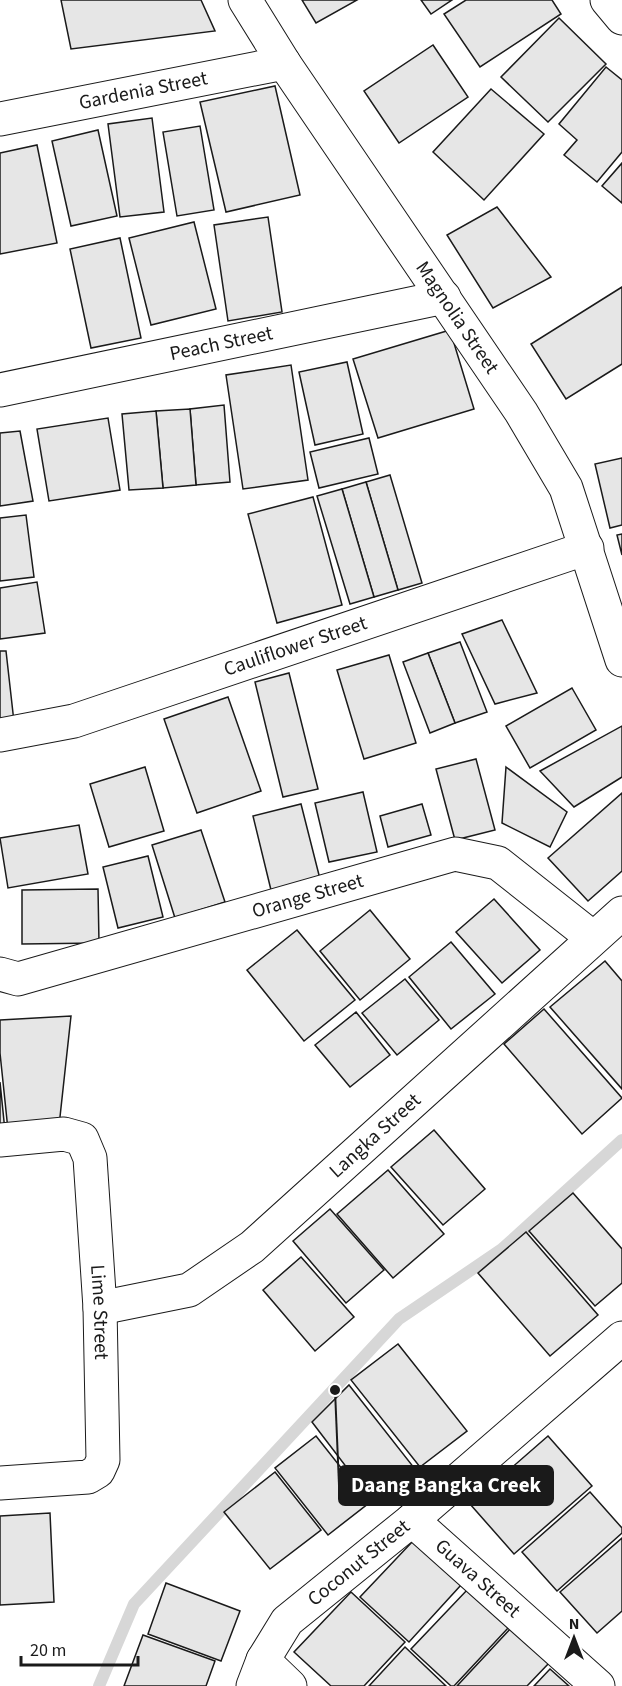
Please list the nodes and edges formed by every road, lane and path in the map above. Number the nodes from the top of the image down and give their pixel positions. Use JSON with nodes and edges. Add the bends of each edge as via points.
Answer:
{"nodes":[{"id":1,"x":245,"y":0,"type":"edge"},
{"id":2,"x":607,"y":0,"type":"edge"},
{"id":3,"x":622,"y":18,"type":"edge"},
{"id":4,"x":284,"y":63,"type":"junction"},
{"id":5,"x":0,"y":118,"type":"edge"},
{"id":6,"x":444,"y":297,"type":"junction"},
{"id":7,"x":0,"y":390,"type":"edge"},
{"id":8,"x":587,"y":548,"type":"junction"},
{"id":9,"x":622,"y":660,"type":"edge"},
{"id":10,"x":0,"y":735,"type":"edge"},
{"id":11,"x":622,"y":913,"type":"edge"},
{"id":12,"x":593,"y":938,"type":"junction"},
{"id":13,"x":0,"y":974,"type":"edge"},
{"id":14,"x":0,"y":1140,"type":"edge"},
{"id":15,"x":100,"y":1308,"type":"junction"},
{"id":16,"x":622,"y":1338,"type":"edge"},
{"id":17,"x":0,"y":1484,"type":"edge"},
{"id":18,"x":412,"y":1520,"type":"junction"},
{"id":19,"x":258,"y":1673,"type":"edge"},
{"id":20,"x":290,"y":1686,"type":"edge"},
{"id":21,"x":598,"y":1686,"type":"edge"}],
"edges":[{"from":1,"to":4,"type":"street","name":"Magnolia Street"},
{"from":2,"to":3,"type":"street"},
{"from":4,"to":5,"type":"street","name":"Gardenia Street"},
{"from":4,"to":6,"type":"street","name":"Magnolia Street"},
{"from":6,"to":7,"type":"street","name":"Peach Street"},
{"from":6,"to":8,"type":"street","name":"Magnolia Street","via":[[566,488]]},
{"from":8,"to":9,"type":"street","name":"Magnolia Street"},
{"from":8,"to":10,"type":"street","name":"Cauliflower Street","via":[[74,721]]},
{"from":11,"to":12,"type":"street","name":"Langka Street"},
{"from":12,"to":13,"type":"street","name":"Orange Street","via":[[498,863],[454,854],[18,980]]},
{"from":12,"to":15,"type":"street","name":"Langka Street","via":[[252,1247],[189,1290]]},
{"from":14,"to":15,"type":"street","name":"Lime Street","via":[[64,1134],[82,1139],[90,1158]]},
{"from":15,"to":17,"type":"street","name":"Lime Street","via":[[103,1460],[98,1471],[88,1477]]},
{"from":16,"to":18,"type":"street","name":"Coconut Street"},
{"from":18,"to":19,"type":"street","name":"Coconut Street","via":[[287,1621]]},
{"from":18,"to":21,"type":"street","name":"Guava Street"},
{"from":19,"to":20,"type":"street"}]}
